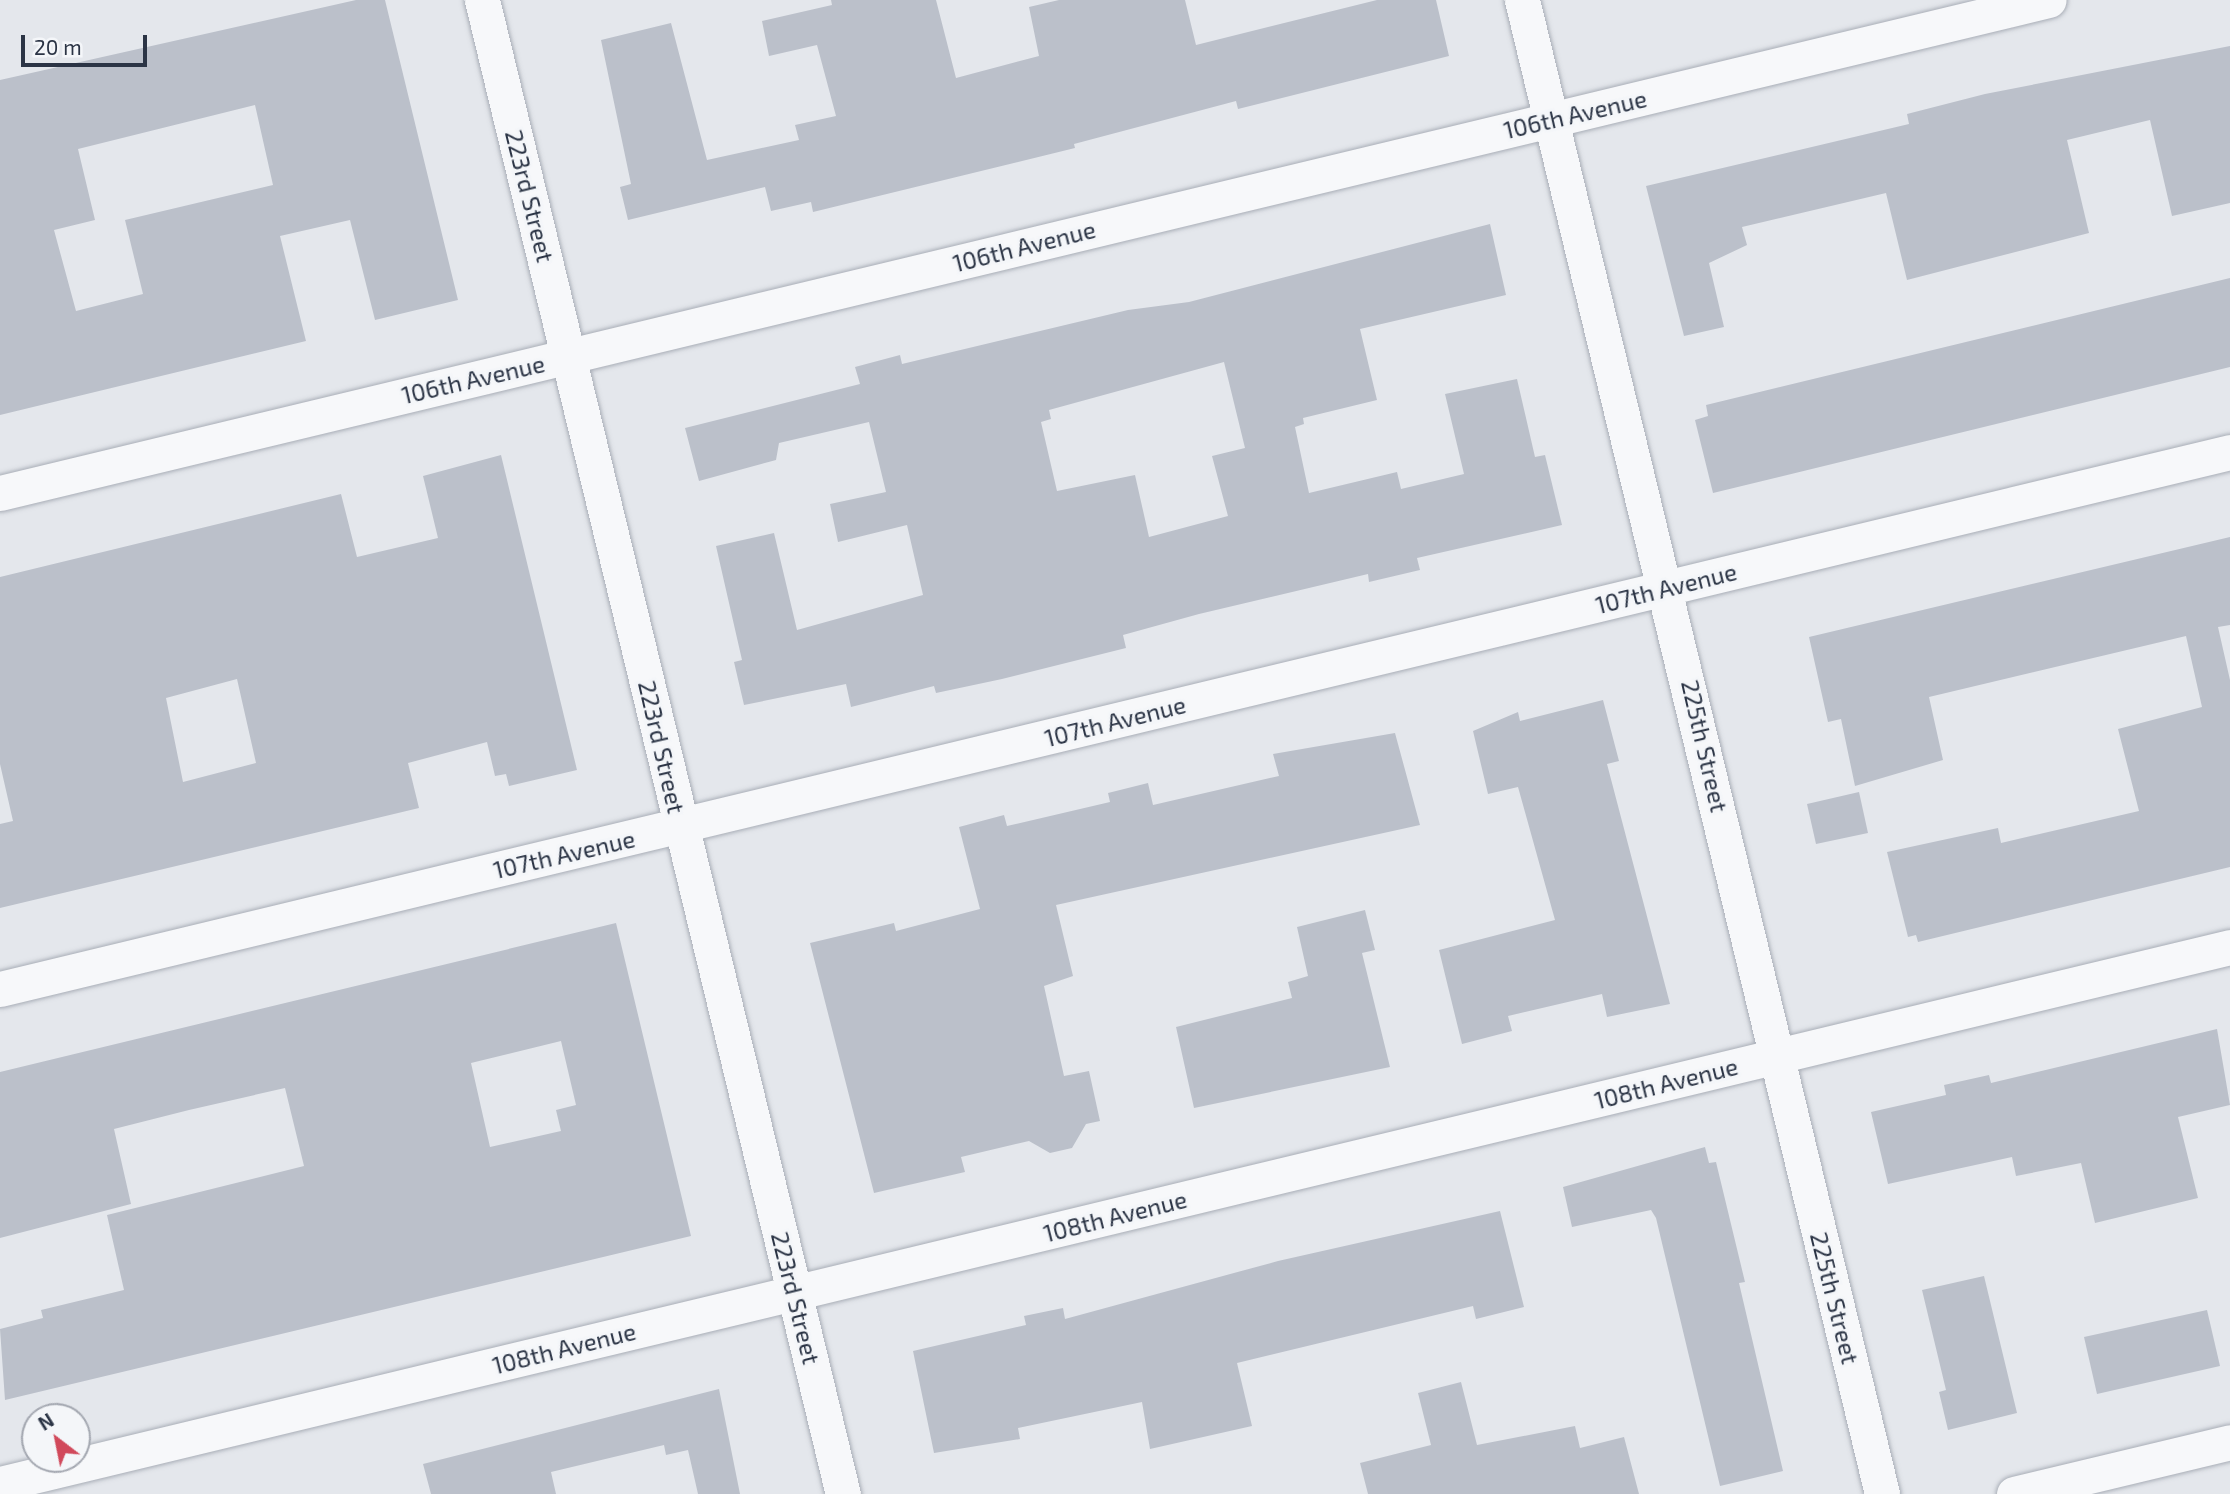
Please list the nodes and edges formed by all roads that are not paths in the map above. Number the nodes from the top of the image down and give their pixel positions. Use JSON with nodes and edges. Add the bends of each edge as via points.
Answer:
{"nodes":[{"id":1,"x":482,"y":0,"type":"edge"},
{"id":2,"x":1522,"y":0,"type":"edge"},
{"id":3,"x":2048,"y":0,"type":"edge"},
{"id":4,"x":1551,"y":120,"type":"junction"},
{"id":5,"x":569,"y":356,"type":"junction"},
{"id":6,"x":2230,"y":452,"type":"edge"},
{"id":7,"x":0,"y":493,"type":"edge"},
{"id":8,"x":1668,"y":588,"type":"junction"},
{"id":9,"x":681,"y":826,"type":"junction"},
{"id":10,"x":2230,"y":947,"type":"edge"},
{"id":11,"x":0,"y":989,"type":"edge"},
{"id":12,"x":1776,"y":1056,"type":"junction"},
{"id":13,"x":794,"y":1293,"type":"junction"},
{"id":14,"x":2230,"y":1442,"type":"edge"},
{"id":15,"x":0,"y":1484,"type":"edge"},
{"id":16,"x":843,"y":1494,"type":"edge"},
{"id":17,"x":1882,"y":1494,"type":"edge"},
{"id":18,"x":2014,"y":1494,"type":"edge"}],
"edges":[{"from":1,"to":5,"type":"street","name":"223rd Street"},
{"from":2,"to":4,"type":"street","name":"225th Street"},
{"from":3,"to":4,"type":"street","name":"106th Avenue"},
{"from":4,"to":5,"type":"street","name":"106th Avenue"},
{"from":4,"to":8,"type":"street","name":"225th Street"},
{"from":5,"to":7,"type":"street","name":"106th Avenue"},
{"from":5,"to":9,"type":"street","name":"223rd Street"},
{"from":6,"to":8,"type":"street","name":"107th Avenue"},
{"from":8,"to":9,"type":"street","name":"107th Avenue"},
{"from":8,"to":12,"type":"street","name":"225th Street"},
{"from":9,"to":11,"type":"street","name":"107th Avenue"},
{"from":9,"to":13,"type":"street","name":"223rd Street"},
{"from":10,"to":12,"type":"street","name":"108th Avenue"},
{"from":12,"to":13,"type":"street","name":"108th Avenue"},
{"from":12,"to":17,"type":"street","name":"225th Street"},
{"from":13,"to":15,"type":"street","name":"108th Avenue"},
{"from":13,"to":16,"type":"street","name":"223rd Street"},
{"from":14,"to":18,"type":"street"}]}
